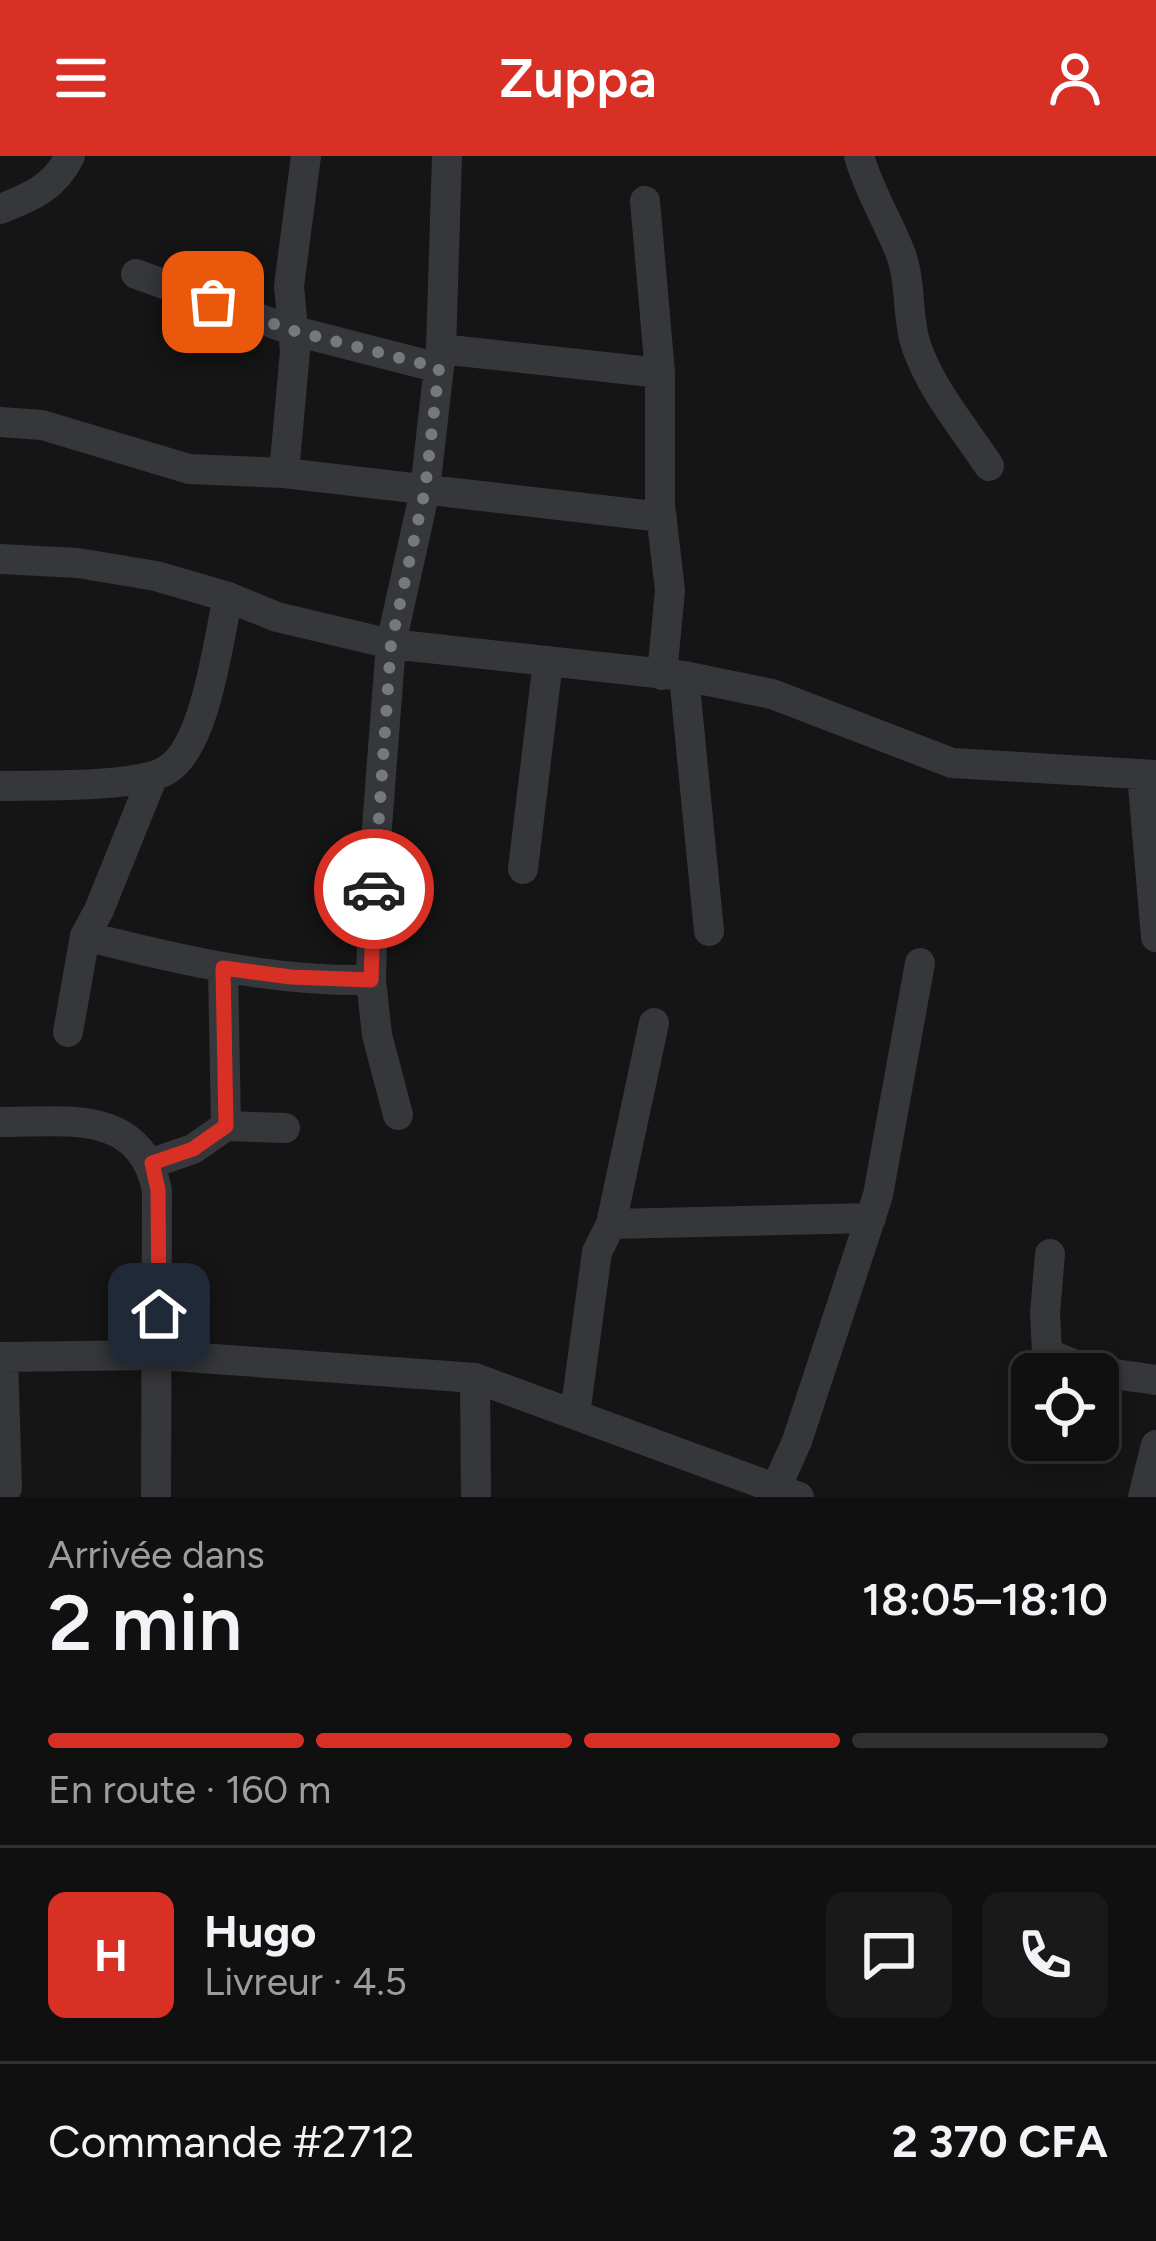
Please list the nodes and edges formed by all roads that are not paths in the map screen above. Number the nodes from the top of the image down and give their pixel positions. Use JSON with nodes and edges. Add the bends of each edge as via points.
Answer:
{"nodes":[{"id":1,"x":70,"y":156,"type":"edge"},
{"id":2,"x":306,"y":156,"type":"edge"},
{"id":3,"x":447,"y":156,"type":"edge"},
{"id":4,"x":859,"y":156,"type":"edge"},
{"id":5,"x":645,"y":201,"type":"dead end"},
{"id":6,"x":0,"y":209,"type":"edge"},
{"id":7,"x":136,"y":274,"type":"dead end"},
{"id":8,"x":291,"y":330,"type":"junction"},
{"id":9,"x":440,"y":358,"type":"junction"},
{"id":10,"x":660,"y":373,"type":"junction"},
{"id":11,"x":0,"y":422,"type":"edge"},
{"id":12,"x":989,"y":466,"type":"dead end"},
{"id":13,"x":284,"y":473,"type":"junction"},
{"id":14,"x":425,"y":490,"type":"junction"},
{"id":15,"x":662,"y":517,"type":"junction"},
{"id":16,"x":0,"y":560,"type":"edge"},
{"id":17,"x":228,"y":597,"type":"junction"},
{"id":18,"x":391,"y":644,"type":"junction"},
{"id":19,"x":548,"y":661,"type":"junction"},
{"id":20,"x":673,"y":675,"type":"junction"},
{"id":21,"x":1149,"y":775,"type":"edge"},
{"id":22,"x":153,"y":776,"type":"junction"},
{"id":23,"x":0,"y":786,"type":"edge"},
{"id":24,"x":523,"y":869,"type":"dead end"},
{"id":25,"x":709,"y":931,"type":"dead end"},
{"id":26,"x":85,"y":936,"type":"junction"},
{"id":27,"x":1156,"y":938,"type":"edge"},
{"id":28,"x":920,"y":963,"type":"dead end"},
{"id":29,"x":223,"y":968,"type":"junction"},
{"id":30,"x":371,"y":980,"type":"junction"},
{"id":31,"x":654,"y":1023,"type":"dead end"},
{"id":32,"x":68,"y":1033,"type":"dead end"},
{"id":33,"x":398,"y":1115,"type":"dead end"},
{"id":34,"x":0,"y":1122,"type":"edge"},
{"id":35,"x":226,"y":1126,"type":"junction"},
{"id":36,"x":285,"y":1128,"type":"dead end"},
{"id":37,"x":152,"y":1163,"type":"junction"},
{"id":38,"x":871,"y":1218,"type":"junction"},
{"id":39,"x":611,"y":1224,"type":"junction"},
{"id":40,"x":1050,"y":1254,"type":"dead end"},
{"id":41,"x":159,"y":1355,"type":"junction"},
{"id":42,"x":2,"y":1357,"type":"edge"},
{"id":43,"x":475,"y":1378,"type":"junction"},
{"id":44,"x":1156,"y":1380,"type":"edge"},
{"id":45,"x":575,"y":1414,"type":"junction"},
{"id":46,"x":1156,"y":1445,"type":"edge"},
{"id":47,"x":7,"y":1488,"type":"dead end"},
{"id":48,"x":783,"y":1494,"type":"edge"},
{"id":49,"x":157,"y":1497,"type":"edge"},
{"id":50,"x":476,"y":1497,"type":"edge"},
{"id":51,"x":1143,"y":1497,"type":"edge"}],
"edges":[{"from":1,"to":6,"type":"street","via":[[39,194]]},
{"from":2,"to":8,"type":"street"},
{"from":3,"to":9,"type":"street"},
{"from":4,"to":12,"type":"street","via":[[901,254],[923,365]]},
{"from":5,"to":10,"type":"street"},
{"from":7,"to":8,"type":"street"},
{"from":8,"to":9,"type":"street"},
{"from":8,"to":13,"type":"street"},
{"from":9,"to":10,"type":"street"},
{"from":9,"to":14,"type":"street"},
{"from":10,"to":15,"type":"street"},
{"from":11,"to":13,"type":"street","via":[[42,425],[189,469]]},
{"from":13,"to":14,"type":"street"},
{"from":14,"to":15,"type":"street"},
{"from":14,"to":18,"type":"street"},
{"from":15,"to":20,"type":"street"},
{"from":16,"to":17,"type":"street","via":[[118,569]]},
{"from":17,"to":18,"type":"street"},
{"from":17,"to":22,"type":"street","via":[[197,728],[170,769]]},
{"from":18,"to":19,"type":"street"},
{"from":18,"to":30,"type":"street"},
{"from":19,"to":20,"type":"street"},
{"from":19,"to":24,"type":"street"},
{"from":20,"to":21,"type":"street","via":[[772,694],[952,763]]},
{"from":20,"to":25,"type":"street"},
{"from":21,"to":27,"type":"street"},
{"from":22,"to":23,"type":"street"},
{"from":22,"to":26,"type":"street"},
{"from":26,"to":29,"type":"street"},
{"from":26,"to":32,"type":"street"},
{"from":28,"to":38,"type":"street"},
{"from":29,"to":30,"type":"street"},
{"from":29,"to":35,"type":"street"},
{"from":30,"to":33,"type":"street"},
{"from":31,"to":39,"type":"street"},
{"from":34,"to":37,"type":"street","via":[[111,1127]]},
{"from":35,"to":36,"type":"street"},
{"from":35,"to":37,"type":"street"},
{"from":37,"to":41,"type":"street"},
{"from":38,"to":39,"type":"street"},
{"from":38,"to":48,"type":"street"},
{"from":39,"to":45,"type":"street","via":[[598,1252]]},
{"from":40,"to":44,"type":"street","via":[[1047,1352],[1096,1371]]},
{"from":41,"to":42,"type":"street"},
{"from":41,"to":43,"type":"street"},
{"from":41,"to":49,"type":"street"},
{"from":42,"to":47,"type":"street"},
{"from":43,"to":45,"type":"street"},
{"from":43,"to":50,"type":"street"},
{"from":45,"to":48,"type":"street"},
{"from":46,"to":51,"type":"street"}]}
